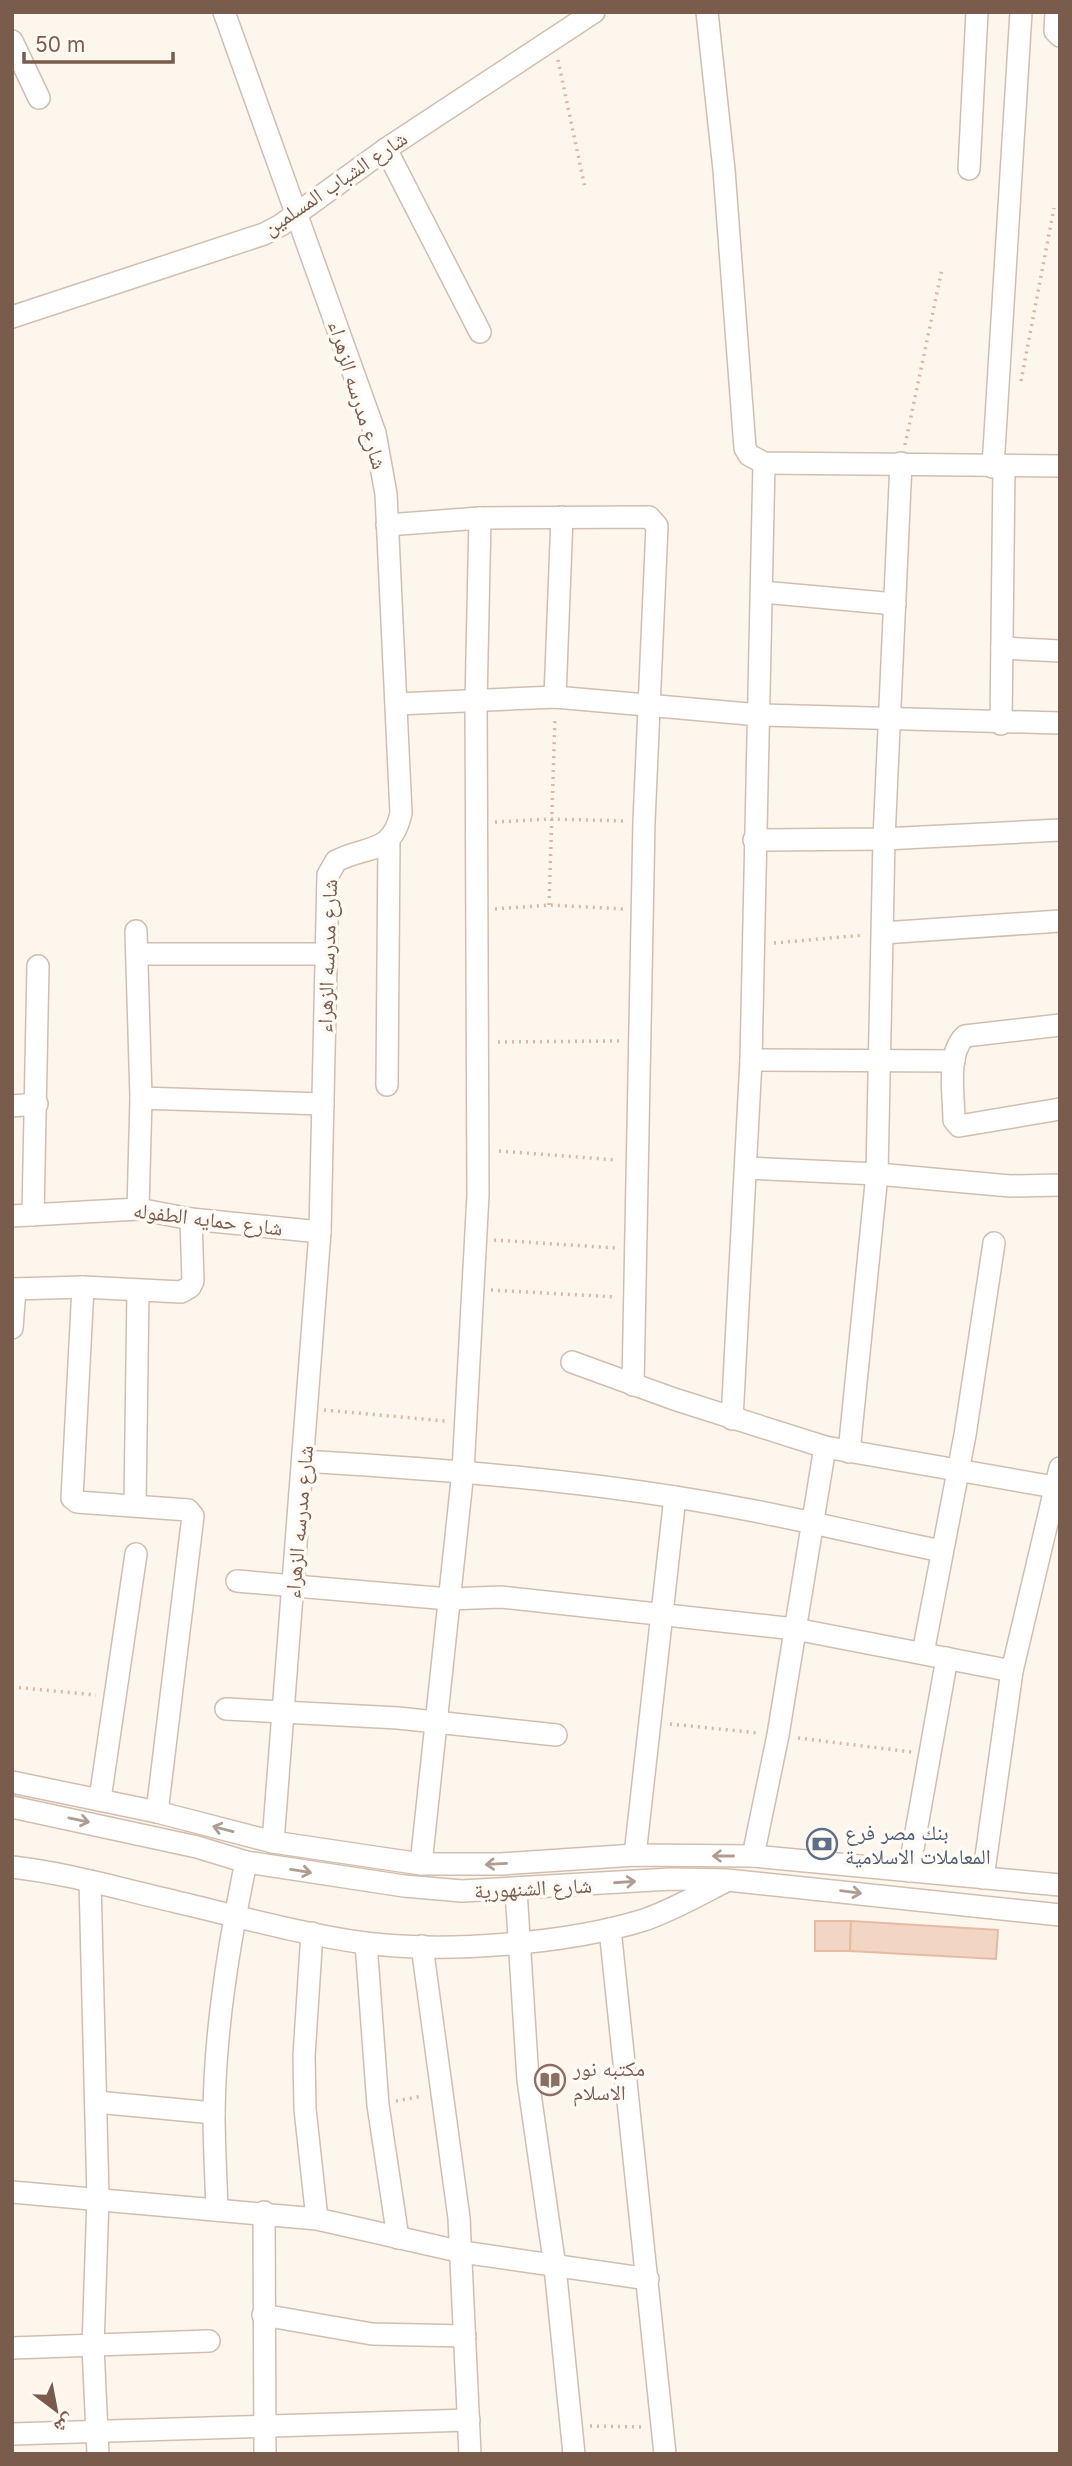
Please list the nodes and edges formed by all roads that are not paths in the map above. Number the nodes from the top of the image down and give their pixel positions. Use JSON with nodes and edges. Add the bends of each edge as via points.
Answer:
{"nodes":[{"id":1,"x":224,"y":12,"type":"edge"},
{"id":2,"x":594,"y":12,"type":"edge"},
{"id":3,"x":707,"y":12,"type":"edge"},
{"id":4,"x":977,"y":12,"type":"edge"},
{"id":5,"x":1021,"y":12,"type":"edge"},
{"id":6,"x":1056,"y":12,"type":"edge"},
{"id":7,"x":1060,"y":36,"type":"edge"},
{"id":8,"x":12,"y":41,"type":"edge"},
{"id":9,"x":40,"y":98,"type":"dead end"},
{"id":10,"x":386,"y":149,"type":"junction"},
{"id":11,"x":969,"y":169,"type":"dead end"},
{"id":12,"x":297,"y":214,"type":"junction"},
{"id":13,"x":12,"y":317,"type":"edge"},
{"id":14,"x":480,"y":332,"type":"dead end"},
{"id":15,"x":764,"y":463,"type":"junction"},
{"id":16,"x":901,"y":463,"type":"junction"},
{"id":17,"x":1060,"y":466,"type":"edge"},
{"id":18,"x":999,"y":467,"type":"junction"},
{"id":19,"x":562,"y":517,"type":"junction"},
{"id":20,"x":480,"y":518,"type":"junction"},
{"id":21,"x":387,"y":525,"type":"junction"},
{"id":22,"x":762,"y":592,"type":"junction"},
{"id":23,"x":895,"y":604,"type":"junction"},
{"id":24,"x":1002,"y":648,"type":"junction"},
{"id":25,"x":1060,"y":651,"type":"edge"},
{"id":26,"x":555,"y":698,"type":"junction"},
{"id":27,"x":476,"y":703,"type":"junction"},
{"id":28,"x":397,"y":705,"type":"junction"},
{"id":29,"x":649,"y":706,"type":"junction"},
{"id":30,"x":760,"y":715,"type":"junction"},
{"id":31,"x":889,"y":720,"type":"junction"},
{"id":32,"x":1060,"y":723,"type":"edge"},
{"id":33,"x":1001,"y":724,"type":"junction"},
{"id":34,"x":1060,"y":830,"type":"edge"},
{"id":35,"x":884,"y":839,"type":"junction"},
{"id":36,"x":754,"y":840,"type":"junction"},
{"id":37,"x":389,"y":841,"type":"junction"},
{"id":38,"x":1060,"y":921,"type":"edge"},
{"id":39,"x":136,"y":931,"type":"dead end"},
{"id":40,"x":883,"y":933,"type":"junction"},
{"id":41,"x":138,"y":954,"type":"junction"},
{"id":42,"x":326,"y":954,"type":"junction"},
{"id":43,"x":38,"y":966,"type":"dead end"},
{"id":44,"x":1060,"y":1026,"type":"edge"},
{"id":45,"x":879,"y":1059,"type":"junction"},
{"id":46,"x":751,"y":1060,"type":"junction"},
{"id":47,"x":954,"y":1061,"type":"junction"},
{"id":48,"x":387,"y":1085,"type":"dead end"},
{"id":49,"x":141,"y":1098,"type":"junction"},
{"id":50,"x":37,"y":1104,"type":"junction"},
{"id":51,"x":323,"y":1104,"type":"junction"},
{"id":52,"x":12,"y":1106,"type":"edge"},
{"id":53,"x":1060,"y":1109,"type":"edge"},
{"id":54,"x":746,"y":1168,"type":"junction"},
{"id":55,"x":877,"y":1174,"type":"junction"},
{"id":56,"x":1060,"y":1185,"type":"edge"},
{"id":57,"x":138,"y":1209,"type":"junction"},
{"id":58,"x":23,"y":1216,"type":"edge"},
{"id":59,"x":191,"y":1219,"type":"junction"},
{"id":60,"x":320,"y":1232,"type":"junction"},
{"id":61,"x":994,"y":1243,"type":"dead end"},
{"id":62,"x":83,"y":1287,"type":"junction"},
{"id":63,"x":13,"y":1289,"type":"edge"},
{"id":64,"x":138,"y":1292,"type":"junction"},
{"id":65,"x":12,"y":1328,"type":"edge"},
{"id":66,"x":572,"y":1362,"type":"dead end"},
{"id":67,"x":633,"y":1385,"type":"junction"},
{"id":68,"x":732,"y":1419,"type":"junction"},
{"id":69,"x":825,"y":1447,"type":"junction"},
{"id":70,"x":849,"y":1452,"type":"junction"},
{"id":71,"x":304,"y":1461,"type":"junction"},
{"id":72,"x":958,"y":1468,"type":"junction"},
{"id":73,"x":463,"y":1471,"type":"junction"},
{"id":74,"x":1058,"y":1481,"type":"edge"},
{"id":75,"x":675,"y":1497,"type":"junction"},
{"id":76,"x":135,"y":1504,"type":"junction"},
{"id":77,"x":811,"y":1524,"type":"junction"},
{"id":78,"x":942,"y":1551,"type":"junction"},
{"id":79,"x":136,"y":1554,"type":"dead end"},
{"id":80,"x":237,"y":1581,"type":"dead end"},
{"id":81,"x":294,"y":1586,"type":"junction"},
{"id":82,"x":449,"y":1599,"type":"junction"},
{"id":83,"x":664,"y":1614,"type":"junction"},
{"id":84,"x":795,"y":1629,"type":"junction"},
{"id":85,"x":923,"y":1653,"type":"junction"},
{"id":86,"x":947,"y":1658,"type":"junction"},
{"id":87,"x":1012,"y":1671,"type":"junction"},
{"id":88,"x":226,"y":1709,"type":"dead end"},
{"id":89,"x":283,"y":1712,"type":"junction"},
{"id":90,"x":434,"y":1722,"type":"junction"},
{"id":91,"x":556,"y":1735,"type":"dead end"},
{"id":92,"x":12,"y":1782,"type":"edge"},
{"id":93,"x":100,"y":1799,"type":"junction"},
{"id":94,"x":12,"y":1807,"type":"edge"},
{"id":95,"x":156,"y":1812,"type":"junction"},
{"id":96,"x":273,"y":1842,"type":"junction"},
{"id":97,"x":635,"y":1855,"type":"junction"},
{"id":98,"x":753,"y":1856,"type":"junction"},
{"id":99,"x":246,"y":1862,"type":"junction"},
{"id":100,"x":421,"y":1864,"type":"junction"},
{"id":101,"x":12,"y":1867,"type":"edge"},
{"id":102,"x":909,"y":1871,"type":"junction"},
{"id":103,"x":983,"y":1878,"type":"junction"},
{"id":104,"x":727,"y":1880,"type":"junction"},
{"id":105,"x":90,"y":1881,"type":"junction"},
{"id":106,"x":1060,"y":1885,"type":"edge"},
{"id":107,"x":516,"y":1890,"type":"junction"},
{"id":108,"x":235,"y":1915,"type":"junction"},
{"id":109,"x":1060,"y":1915,"type":"edge"},
{"id":110,"x":610,"y":1929,"type":"junction"},
{"id":111,"x":312,"y":1933,"type":"junction"},
{"id":112,"x":520,"y":1941,"type":"junction"},
{"id":113,"x":366,"y":1943,"type":"junction"},
{"id":114,"x":422,"y":1946,"type":"junction"},
{"id":115,"x":96,"y":2102,"type":"junction"},
{"id":116,"x":214,"y":2113,"type":"junction"},
{"id":117,"x":12,"y":2192,"type":"edge"},
{"id":118,"x":98,"y":2198,"type":"junction"},
{"id":119,"x":217,"y":2210,"type":"junction"},
{"id":120,"x":264,"y":2212,"type":"junction"},
{"id":121,"x":317,"y":2219,"type":"junction"},
{"id":122,"x":398,"y":2238,"type":"junction"},
{"id":123,"x":462,"y":2252,"type":"junction"},
{"id":124,"x":555,"y":2267,"type":"junction"},
{"id":125,"x":648,"y":2279,"type":"junction"},
{"id":126,"x":262,"y":2315,"type":"junction"},
{"id":127,"x":465,"y":2336,"type":"junction"},
{"id":128,"x":209,"y":2341,"type":"dead end"},
{"id":129,"x":93,"y":2347,"type":"junction"},
{"id":130,"x":12,"y":2348,"type":"edge"},
{"id":131,"x":469,"y":2420,"type":"junction"},
{"id":132,"x":264,"y":2426,"type":"junction"},
{"id":133,"x":97,"y":2432,"type":"junction"},
{"id":134,"x":12,"y":2434,"type":"edge"},
{"id":135,"x":98,"y":2454,"type":"edge"},
{"id":136,"x":265,"y":2454,"type":"edge"},
{"id":137,"x":470,"y":2454,"type":"edge"},
{"id":138,"x":574,"y":2454,"type":"edge"},
{"id":139,"x":665,"y":2454,"type":"edge"}],
"edges":[{"from":1,"to":12,"type":"street","name":"شارع مدرسه الزهراء"},
{"from":2,"to":10,"type":"street","name":"شارع الشباب المسلمين"},
{"from":3,"to":15,"type":"street","via":[[745,448]]},
{"from":4,"to":11,"type":"street"},
{"from":5,"to":18,"type":"street"},
{"from":6,"to":7,"type":"street","via":[[1055,31]]},
{"from":8,"to":9,"type":"street"},
{"from":10,"to":12,"type":"street","name":"شارع الشباب المسلمين"},
{"from":10,"to":14,"type":"street"},
{"from":12,"to":13,"type":"street","name":"شارع الشباب المسلمين","via":[[264,234]]},
{"from":12,"to":21,"type":"street","name":"شارع مدرسه الزهراء","via":[[375,433]]},
{"from":15,"to":16,"type":"street"},
{"from":15,"to":22,"type":"street"},
{"from":16,"to":18,"type":"street"},
{"from":16,"to":23,"type":"street"},
{"from":17,"to":18,"type":"street"},
{"from":18,"to":24,"type":"street"},
{"from":19,"to":20,"type":"street"},
{"from":19,"to":26,"type":"street"},
{"from":19,"to":29,"type":"street","via":[[649,517],[657,526]]},
{"from":20,"to":21,"type":"street"},
{"from":20,"to":27,"type":"street"},
{"from":21,"to":28,"type":"street","name":"شارع مدرسه الزهراء"},
{"from":22,"to":23,"type":"street"},
{"from":22,"to":30,"type":"street"},
{"from":23,"to":31,"type":"street"},
{"from":24,"to":25,"type":"street"},
{"from":24,"to":33,"type":"street"},
{"from":26,"to":27,"type":"street"},
{"from":26,"to":29,"type":"street"},
{"from":27,"to":28,"type":"street"},
{"from":27,"to":73,"type":"street","via":[[480,1150]]},
{"from":28,"to":37,"type":"street","name":"شارع مدرسه الزهراء","via":[[401,813],[398,829]]},
{"from":29,"to":30,"type":"street"},
{"from":29,"to":67,"type":"street"},
{"from":30,"to":31,"type":"street"},
{"from":30,"to":36,"type":"street"},
{"from":31,"to":33,"type":"street"},
{"from":31,"to":35,"type":"street"},
{"from":32,"to":33,"type":"street"},
{"from":34,"to":35,"type":"street"},
{"from":35,"to":36,"type":"street"},
{"from":35,"to":40,"type":"street"},
{"from":36,"to":46,"type":"street"},
{"from":37,"to":42,"type":"street","name":"شارع مدرسه الزهراء","via":[[343,857],[330,867]]},
{"from":37,"to":48,"type":"street"},
{"from":38,"to":40,"type":"street"},
{"from":39,"to":41,"type":"street"},
{"from":40,"to":45,"type":"street"},
{"from":41,"to":42,"type":"street"},
{"from":41,"to":49,"type":"street"},
{"from":42,"to":51,"type":"street","name":"شارع مدرسه الزهراء"},
{"from":43,"to":50,"type":"street"},
{"from":44,"to":47,"type":"street","via":[[969,1034],[956,1047]]},
{"from":45,"to":46,"type":"street"},
{"from":45,"to":47,"type":"street"},
{"from":45,"to":55,"type":"street"},
{"from":46,"to":54,"type":"street"},
{"from":47,"to":53,"type":"street","via":[[954,1120],[959,1126]]},
{"from":49,"to":51,"type":"street"},
{"from":49,"to":57,"type":"street"},
{"from":50,"to":52,"type":"street"},
{"from":50,"to":58,"type":"street"},
{"from":51,"to":60,"type":"street","name":"شارع مدرسه الزهراء"},
{"from":54,"to":55,"type":"street"},
{"from":54,"to":68,"type":"street"},
{"from":55,"to":56,"type":"street","via":[[1010,1186]]},
{"from":55,"to":70,"type":"street"},
{"from":57,"to":58,"type":"street","name":"شارع حمايه الطفوله"},
{"from":57,"to":59,"type":"street","name":"شارع حمايه الطفوله"},
{"from":59,"to":60,"type":"street","name":"شارع حمايه الطفوله"},
{"from":59,"to":64,"type":"street","via":[[190,1287],[181,1292]]},
{"from":60,"to":71,"type":"street","name":"شارع مدرسه الزهراء"},
{"from":61,"to":72,"type":"street"},
{"from":62,"to":63,"type":"street"},
{"from":62,"to":64,"type":"street"},
{"from":62,"to":76,"type":"street","via":[[72,1498],[77,1502]]},
{"from":63,"to":65,"type":"street"},
{"from":64,"to":76,"type":"street"},
{"from":66,"to":67,"type":"street"},
{"from":67,"to":68,"type":"street"},
{"from":68,"to":69,"type":"street"},
{"from":69,"to":70,"type":"street"},
{"from":69,"to":77,"type":"street"},
{"from":70,"to":72,"type":"street"},
{"from":71,"to":73,"type":"street"},
{"from":71,"to":81,"type":"street","name":"شارع مدرسه الزهراء"},
{"from":72,"to":74,"type":"street"},
{"from":72,"to":78,"type":"street"},
{"from":73,"to":75,"type":"street"},
{"from":73,"to":82,"type":"street"},
{"from":74,"to":87,"type":"street"},
{"from":75,"to":77,"type":"street"},
{"from":75,"to":83,"type":"street"},
{"from":76,"to":95,"type":"street","via":[[188,1510],[194,1516]]},
{"from":77,"to":78,"type":"street"},
{"from":77,"to":84,"type":"street"},
{"from":78,"to":85,"type":"street"},
{"from":79,"to":93,"type":"street"},
{"from":80,"to":81,"type":"street"},
{"from":81,"to":82,"type":"street"},
{"from":81,"to":89,"type":"street","name":"شارع مدرسه الزهراء"},
{"from":82,"to":83,"type":"street","via":[[501,1597]]},
{"from":82,"to":90,"type":"street"},
{"from":83,"to":84,"type":"street"},
{"from":83,"to":97,"type":"street"},
{"from":84,"to":85,"type":"street"},
{"from":84,"to":98,"type":"street"},
{"from":85,"to":86,"type":"street"},
{"from":86,"to":87,"type":"street"},
{"from":86,"to":102,"type":"street"},
{"from":87,"to":103,"type":"street"},
{"from":88,"to":89,"type":"street"},
{"from":89,"to":90,"type":"street"},
{"from":89,"to":96,"type":"street","name":"شارع مدرسه الزهراء"},
{"from":90,"to":91,"type":"street"},
{"from":90,"to":100,"type":"street"},
{"from":92,"to":93,"type":"street","name":"شارع الشنهورية"},
{"from":93,"to":95,"type":"street","name":"شارع الشنهورية"},
{"from":94,"to":99,"type":"street","name":"شارع الشنهورية","one_way":true},
{"from":96,"to":95,"type":"street","name":"شارع الشنهورية","one_way":true},
{"from":96,"to":100,"type":"street","name":"شارع الشنهورية"},
{"from":98,"to":97,"type":"street","name":"شارع الشنهورية","one_way":true},
{"from":97,"to":100,"type":"street","name":"شارع الشنهورية","one_way":true},
{"from":98,"to":102,"type":"street","name":"شارع الشنهورية"},
{"from":99,"to":107,"type":"street","name":"شارع الشنهورية","one_way":true,"via":[[404,1886]]},
{"from":99,"to":108,"type":"street"},
{"from":101,"to":105,"type":"street"},
{"from":102,"to":103,"type":"street","name":"شارع الشنهورية"},
{"from":103,"to":106,"type":"street","name":"شارع الشنهورية"},
{"from":107,"to":104,"type":"street","name":"شارع الشنهورية","one_way":true,"via":[[671,1879]]},
{"from":104,"to":109,"type":"street","name":"شارع الشنهورية","one_way":true},
{"from":104,"to":110,"type":"street","via":[[677,1907]]},
{"from":105,"to":108,"type":"street"},
{"from":105,"to":115,"type":"street"},
{"from":107,"to":112,"type":"street"},
{"from":108,"to":111,"type":"street"},
{"from":108,"to":116,"type":"street","via":[[217,2048]]},
{"from":110,"to":112,"type":"street"},
{"from":110,"to":125,"type":"street"},
{"from":111,"to":113,"type":"street"},
{"from":111,"to":121,"type":"street","via":[[304,2056]]},
{"from":112,"to":114,"type":"street"},
{"from":112,"to":124,"type":"street","via":[[528,2080]]},
{"from":113,"to":114,"type":"street"},
{"from":113,"to":122,"type":"street","via":[[378,2105]]},
{"from":114,"to":123,"type":"street"},
{"from":115,"to":116,"type":"street"},
{"from":115,"to":118,"type":"street"},
{"from":116,"to":119,"type":"street"},
{"from":117,"to":118,"type":"street"},
{"from":118,"to":119,"type":"street"},
{"from":118,"to":129,"type":"street"},
{"from":119,"to":120,"type":"street"},
{"from":120,"to":121,"type":"street"},
{"from":120,"to":126,"type":"street"},
{"from":121,"to":122,"type":"street"},
{"from":122,"to":123,"type":"street"},
{"from":123,"to":124,"type":"street"},
{"from":123,"to":127,"type":"street"},
{"from":124,"to":125,"type":"street"},
{"from":124,"to":138,"type":"street"},
{"from":125,"to":139,"type":"street"},
{"from":126,"to":127,"type":"street","via":[[372,2334]]},
{"from":126,"to":132,"type":"street"},
{"from":127,"to":131,"type":"street"},
{"from":128,"to":129,"type":"street"},
{"from":129,"to":130,"type":"street"},
{"from":129,"to":133,"type":"street"},
{"from":131,"to":132,"type":"street"},
{"from":131,"to":137,"type":"street"},
{"from":132,"to":133,"type":"street"},
{"from":132,"to":136,"type":"street"},
{"from":133,"to":134,"type":"street"},
{"from":133,"to":135,"type":"street"}]}
